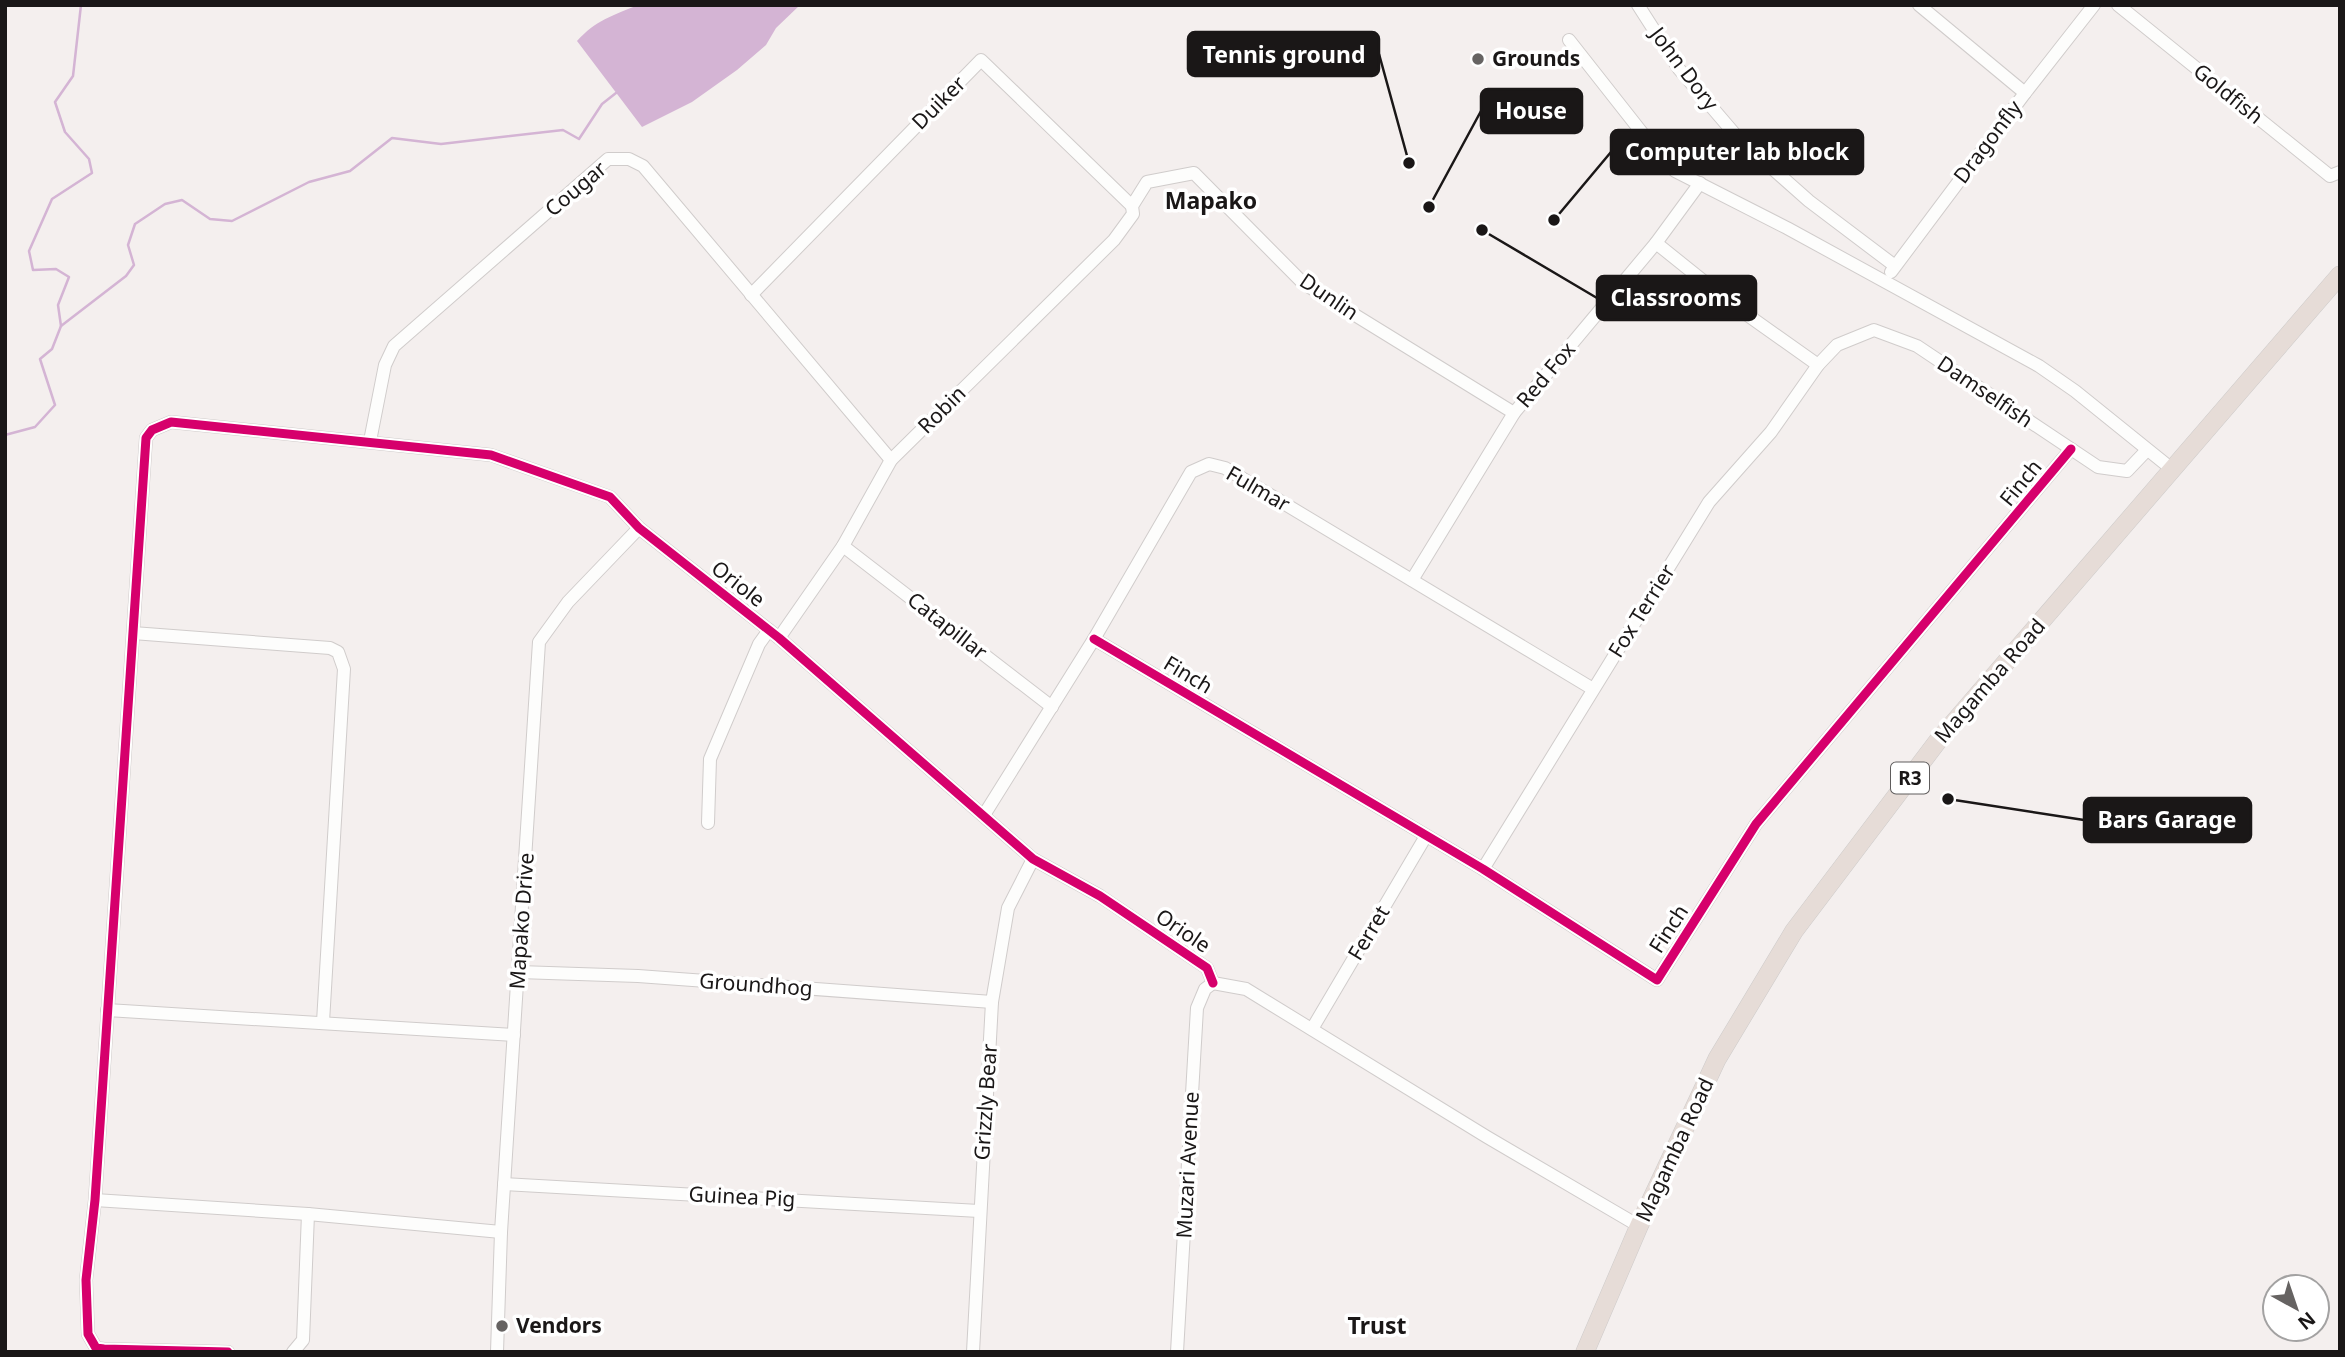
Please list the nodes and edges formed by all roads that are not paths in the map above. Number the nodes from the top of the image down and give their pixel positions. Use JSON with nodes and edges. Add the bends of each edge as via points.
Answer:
{"nodes":[{"id":1,"x":1638,"y":5,"type":"edge"},
{"id":2,"x":1919,"y":5,"type":"edge"},
{"id":3,"x":2094,"y":5,"type":"edge"},
{"id":4,"x":2118,"y":5,"type":"edge"},
{"id":5,"x":1569,"y":40,"type":"dead end"},
{"id":6,"x":2025,"y":93,"type":"junction"},
{"id":7,"x":2340,"y":172,"type":"edge"},
{"id":8,"x":1700,"y":183,"type":"junction"},
{"id":9,"x":1132,"y":206,"type":"junction"},
{"id":10,"x":1656,"y":243,"type":"junction"},
{"id":11,"x":1895,"y":266,"type":"junction"},
{"id":12,"x":2340,"y":275,"type":"edge"},
{"id":13,"x":1885,"y":282,"type":"junction"},
{"id":14,"x":751,"y":295,"type":"junction"},
{"id":15,"x":1818,"y":365,"type":"junction"},
{"id":16,"x":1514,"y":413,"type":"junction"},
{"id":17,"x":370,"y":441,"type":"junction"},
{"id":18,"x":2071,"y":449,"type":"junction"},
{"id":19,"x":2147,"y":450,"type":"junction"},
{"id":20,"x":891,"y":460,"type":"junction"},
{"id":21,"x":2173,"y":470,"type":"junction"},
{"id":22,"x":639,"y":528,"type":"junction"},
{"id":23,"x":843,"y":546,"type":"junction"},
{"id":24,"x":1412,"y":580,"type":"junction"},
{"id":25,"x":133,"y":633,"type":"junction"},
{"id":26,"x":774,"y":634,"type":"junction"},
{"id":27,"x":1094,"y":639,"type":"junction"},
{"id":28,"x":1593,"y":689,"type":"junction"},
{"id":29,"x":1052,"y":707,"type":"junction"},
{"id":30,"x":984,"y":815,"type":"junction"},
{"id":31,"x":708,"y":822,"type":"dead end"},
{"id":32,"x":1426,"y":836,"type":"junction"},
{"id":33,"x":1033,"y":859,"type":"junction"},
{"id":34,"x":1483,"y":869,"type":"junction"},
{"id":35,"x":519,"y":972,"type":"junction"},
{"id":36,"x":1213,"y":983,"type":"junction"},
{"id":37,"x":992,"y":1002,"type":"junction"},
{"id":38,"x":107,"y":1010,"type":"junction"},
{"id":39,"x":323,"y":1022,"type":"junction"},
{"id":40,"x":1312,"y":1029,"type":"junction"},
{"id":41,"x":514,"y":1035,"type":"junction"},
{"id":42,"x":503,"y":1184,"type":"junction"},
{"id":43,"x":95,"y":1200,"type":"junction"},
{"id":44,"x":979,"y":1210,"type":"junction"},
{"id":45,"x":308,"y":1214,"type":"junction"},
{"id":46,"x":1639,"y":1226,"type":"junction"},
{"id":47,"x":501,"y":1232,"type":"junction"},
{"id":48,"x":228,"y":1352,"type":"edge"},
{"id":49,"x":293,"y":1352,"type":"edge"},
{"id":50,"x":497,"y":1352,"type":"edge"},
{"id":51,"x":973,"y":1352,"type":"edge"},
{"id":52,"x":1177,"y":1352,"type":"edge"},
{"id":53,"x":1585,"y":1352,"type":"edge"}],
"edges":[{"from":1,"to":11,"type":"street","name":"John Dory","via":[[1679,69],[1739,139]]},
{"from":2,"to":6,"type":"street"},
{"from":3,"to":6,"type":"street","name":"Dragonfly"},
{"from":4,"to":7,"type":"street","name":"Goldfish","via":[[2330,176]]},
{"from":5,"to":8,"type":"street","via":[[1654,148],[1675,170]]},
{"from":6,"to":11,"type":"street","name":"Dragonfly"},
{"from":8,"to":10,"type":"street","name":"Red Fox"},
{"from":8,"to":13,"type":"street"},
{"from":9,"to":14,"type":"street","name":"Duiker","via":[[981,61]]},
{"from":9,"to":16,"type":"street","name":"Dunlin","via":[[1147,182],[1194,173],[1303,283]]},
{"from":9,"to":20,"type":"street","name":"Robin","via":[[1133,214],[1114,240]]},
{"from":10,"to":15,"type":"street"},
{"from":10,"to":16,"type":"street","name":"Red Fox"},
{"from":11,"to":13,"type":"street","name":"Dragonfly"},
{"from":12,"to":21,"type":"highway","name":"Magamba Road","number":"R3"},
{"from":13,"to":19,"type":"street","via":[[2039,366]]},
{"from":14,"to":17,"type":"street","name":"Cougar","via":[[643,166],[629,159],[608,159],[394,346],[385,365]]},
{"from":14,"to":20,"type":"street","name":"Cougar"},
{"from":15,"to":18,"type":"street","name":"Damselfish","via":[[1837,345],[1874,330],[1917,346]]},
{"from":15,"to":28,"type":"street","name":"Fox Terrier","via":[[1772,432],[1709,502]]},
{"from":16,"to":24,"type":"street","name":"Red Fox"},
{"from":17,"to":22,"type":"street","name":"Oriole","via":[[491,455],[610,497]]},
{"from":17,"to":25,"type":"street","name":"Oriole","via":[[170,422],[152,430],[146,438]]},
{"from":18,"to":19,"type":"street","name":"Damselfish","via":[[2098,467],[2127,471]]},
{"from":18,"to":34,"type":"street","name":"Finch","via":[[1756,824],[1657,980]]},
{"from":19,"to":21,"type":"street"},
{"from":20,"to":23,"type":"street","name":"Robin"},
{"from":21,"to":46,"type":"highway","name":"Magamba Road","number":"R3","via":[[1937,742],[1794,931],[1717,1059]]},
{"from":22,"to":26,"type":"street","name":"Oriole"},
{"from":22,"to":35,"type":"street","name":"Mapako Drive","via":[[568,602],[539,642]]},
{"from":23,"to":26,"type":"street","name":"Robin"},
{"from":23,"to":29,"type":"street","name":"Catapillar"},
{"from":24,"to":27,"type":"street","name":"Fulmar","via":[[1225,468],[1209,464],[1191,472]]},
{"from":24,"to":28,"type":"street","name":"Fulmar"},
{"from":25,"to":38,"type":"street"},
{"from":25,"to":39,"type":"street","via":[[338,652],[344,669]]},
{"from":26,"to":30,"type":"street","name":"Oriole"},
{"from":26,"to":31,"type":"street","name":"Robin","via":[[759,644],[710,759]]},
{"from":27,"to":29,"type":"street","name":"Fulmar"},
{"from":27,"to":32,"type":"street","name":"Finch"},
{"from":28,"to":34,"type":"street","name":"Fox Terrier"},
{"from":29,"to":30,"type":"street","name":"Fulmar"},
{"from":30,"to":33,"type":"street","name":"Oriole"},
{"from":32,"to":34,"type":"street","name":"Finch"},
{"from":32,"to":40,"type":"street","name":"Ferret"},
{"from":33,"to":36,"type":"street","name":"Oriole","via":[[1100,896],[1207,968]]},
{"from":33,"to":37,"type":"street","name":"Grizzly Bear","via":[[1008,908]]},
{"from":35,"to":37,"type":"street","name":"Groundhog","via":[[638,976]]},
{"from":35,"to":41,"type":"street","name":"Mapako Drive"},
{"from":36,"to":40,"type":"street","via":[[1245,989]]},
{"from":36,"to":52,"type":"street","name":"Muzari Avenue","via":[[1205,989],[1198,1008]]},
{"from":37,"to":44,"type":"street","name":"Grizzly Bear"},
{"from":38,"to":39,"type":"street"},
{"from":38,"to":43,"type":"street"},
{"from":39,"to":41,"type":"street"},
{"from":40,"to":46,"type":"street"},
{"from":41,"to":42,"type":"street","name":"Mapako Drive"},
{"from":42,"to":44,"type":"street","name":"Guinea Pig"},
{"from":42,"to":47,"type":"street","name":"Mapako Drive"},
{"from":43,"to":45,"type":"street"},
{"from":43,"to":48,"type":"street","via":[[86,1280],[88,1334],[96,1348]]},
{"from":44,"to":51,"type":"street","name":"Grizzly Bear"},
{"from":45,"to":47,"type":"street"},
{"from":45,"to":49,"type":"street","via":[[303,1340]]},
{"from":46,"to":53,"type":"highway","name":"Magamba Road","number":"R3"},
{"from":47,"to":50,"type":"street","name":"Mapako Drive"}]}
